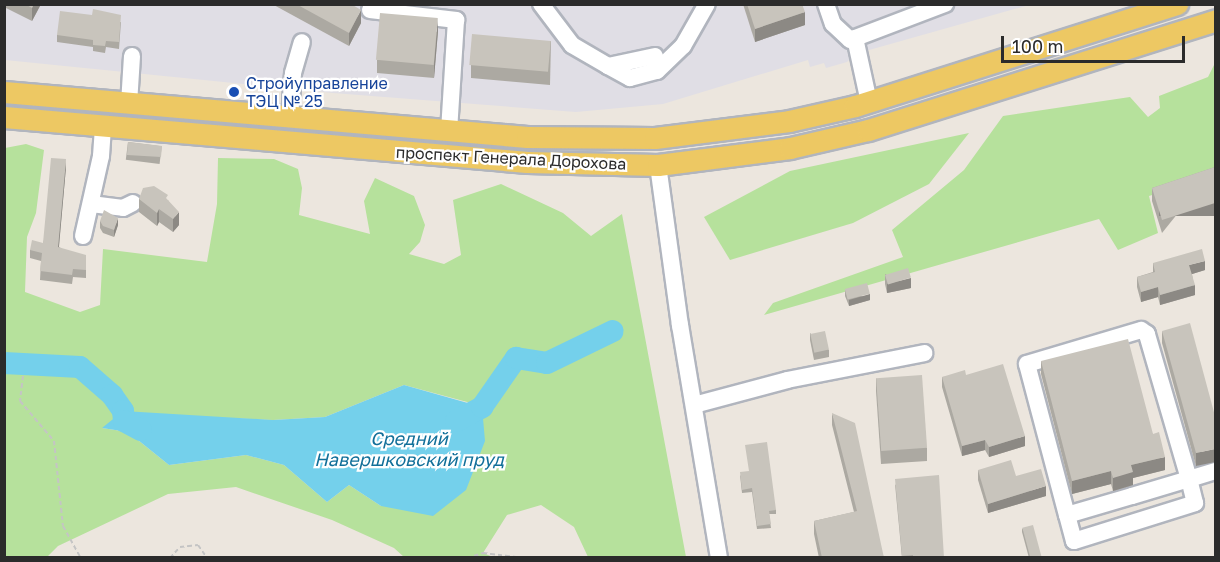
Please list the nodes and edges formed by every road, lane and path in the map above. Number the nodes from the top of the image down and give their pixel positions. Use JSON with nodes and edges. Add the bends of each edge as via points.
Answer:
{"nodes":[{"id":1,"x":541,"y":4,"type":"edge"},
{"id":2,"x":707,"y":4,"type":"edge"},
{"id":3,"x":826,"y":4,"type":"edge"},
{"id":4,"x":945,"y":4,"type":"edge"},
{"id":5,"x":1177,"y":4,"type":"edge"},
{"id":6,"x":370,"y":10,"type":"dead end"},
{"id":7,"x":1215,"y":20,"type":"edge"},
{"id":8,"x":855,"y":39,"type":"junction"},
{"id":9,"x":302,"y":42,"type":"dead end"},
{"id":10,"x":132,"y":56,"type":"dead end"},
{"id":11,"x":655,"y":57,"type":"dead end"},
{"id":12,"x":608,"y":66,"type":"junction"},
{"id":13,"x":4,"y":92,"type":"edge"},
{"id":14,"x":869,"y":102,"type":"junction"},
{"id":15,"x":129,"y":104,"type":"junction"},
{"id":16,"x":4,"y":117,"type":"edge"},
{"id":17,"x":290,"y":118,"type":"junction"},
{"id":18,"x":103,"y":126,"type":"junction"},
{"id":19,"x":449,"y":131,"type":"junction"},
{"id":20,"x":658,"y":165,"type":"junction"},
{"id":21,"x":133,"y":203,"type":"dead end"},
{"id":22,"x":90,"y":204,"type":"junction"},
{"id":23,"x":83,"y":236,"type":"dead end"},
{"id":24,"x":924,"y":353,"type":"dead end"},
{"id":25,"x":23,"y":376,"type":"dead end"},
{"id":26,"x":694,"y":405,"type":"junction"},
{"id":27,"x":1215,"y":471,"type":"edge"},
{"id":28,"x":1189,"y":479,"type":"junction"},
{"id":29,"x":1067,"y":515,"type":"junction"},
{"id":30,"x":81,"y":558,"type":"edge"},
{"id":31,"x":170,"y":558,"type":"edge"},
{"id":32,"x":207,"y":558,"type":"edge"},
{"id":33,"x":467,"y":558,"type":"edge"},
{"id":34,"x":522,"y":558,"type":"edge"},
{"id":35,"x":719,"y":558,"type":"edge"}],
"edges":[{"from":1,"to":12,"type":"street","via":[[572,45]]},
{"from":2,"to":12,"type":"street","via":[[683,46],[657,71],[630,78]]},
{"from":3,"to":8,"type":"street","via":[[833,24],[850,40]]},
{"from":4,"to":8,"type":"street"},
{"from":5,"to":14,"type":"main road","name":"проспект Генерала Дорохова"},
{"from":6,"to":19,"type":"street","via":[[456,20]]},
{"from":7,"to":20,"type":"main road","name":"проспект Генерала Дорохова","via":[[868,130],[790,148]]},
{"from":8,"to":14,"type":"street"},
{"from":9,"to":17,"type":"street","via":[[293,74]]},
{"from":10,"to":15,"type":"street"},
{"from":11,"to":12,"type":"street"},
{"from":13,"to":15,"type":"main road","name":"проспект Генерала Дорохова"},
{"from":14,"to":19,"type":"main road","name":"проспект Генерала Дорохова","via":[[789,121],[655,138],[590,140]]},
{"from":15,"to":17,"type":"main road","name":"проспект Генерала Дорохова"},
{"from":16,"to":18,"type":"main road","name":"проспект Генерала Дорохова"},
{"from":17,"to":19,"type":"main road","name":"проспект Генерала Дорохова"},
{"from":18,"to":20,"type":"main road","name":"проспект Генерала Дорохова","via":[[527,162]]},
{"from":18,"to":22,"type":"street"},
{"from":20,"to":26,"type":"street"},
{"from":21,"to":22,"type":"street","via":[[123,208]]},
{"from":22,"to":23,"type":"street"},
{"from":24,"to":26,"type":"street","via":[[787,380]]},
{"from":25,"to":30,"type":"path","via":[[20,401],[54,441],[63,526]]},
{"from":26,"to":35,"type":"street"},
{"from":27,"to":28,"type":"street"},
{"from":28,"to":29,"type":"street"},
{"from":28,"to":29,"type":"street","via":[[1196,503],[1074,540]]},
{"from":28,"to":29,"type":"street","via":[[1147,334],[1141,330],[1130,333],[1027,364]]},
{"from":31,"to":32,"type":"path","via":[[180,547],[198,545]]},
{"from":33,"to":34,"type":"path","via":[[483,553]]}]}
